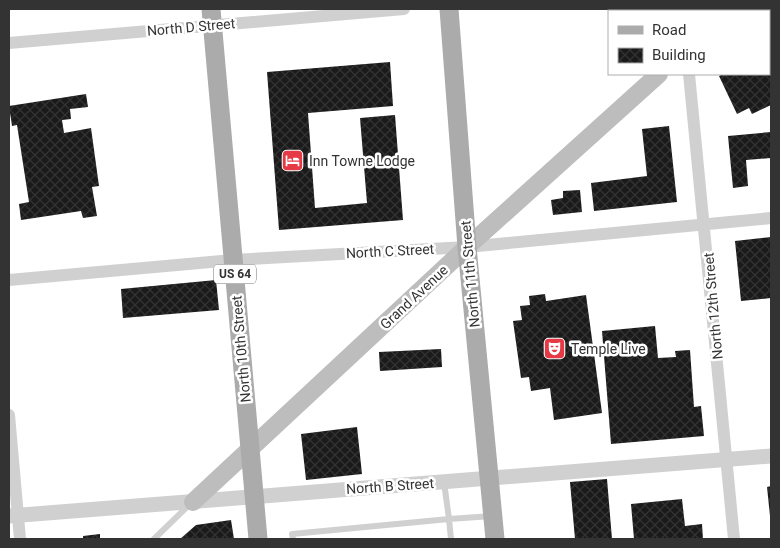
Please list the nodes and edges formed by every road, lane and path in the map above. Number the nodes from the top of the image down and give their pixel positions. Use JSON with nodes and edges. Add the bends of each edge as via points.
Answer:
{"nodes":[{"id":1,"x":404,"y":9,"type":"edge"},
{"id":2,"x":449,"y":9,"type":"edge"},
{"id":3,"x":212,"y":17,"type":"edge"},
{"id":4,"x":9,"y":43,"type":"edge"},
{"id":5,"x":658,"y":75,"type":"edge"},
{"id":6,"x":689,"y":75,"type":"edge"},
{"id":7,"x":771,"y":218,"type":"edge"},
{"id":8,"x":705,"y":224,"type":"junction"},
{"id":9,"x":467,"y":247,"type":"junction"},
{"id":10,"x":233,"y":260,"type":"junction"},
{"id":11,"x":9,"y":280,"type":"edge"},
{"id":12,"x":9,"y":415,"type":"edge"},
{"id":13,"x":250,"y":448,"type":"junction"},
{"id":14,"x":771,"y":456,"type":"edge"},
{"id":15,"x":727,"y":460,"type":"junction"},
{"id":16,"x":490,"y":479,"type":"junction"},
{"id":17,"x":444,"y":482,"type":"junction"},
{"id":18,"x":254,"y":496,"type":"junction"},
{"id":19,"x":193,"y":502,"type":"junction"},
{"id":20,"x":13,"y":515,"type":"edge"},
{"id":21,"x":493,"y":516,"type":"junction"},
{"id":22,"x":449,"y":519,"type":"junction"},
{"id":23,"x":20,"y":539,"type":"edge"},
{"id":24,"x":154,"y":539,"type":"edge"},
{"id":25,"x":258,"y":539,"type":"edge"},
{"id":26,"x":293,"y":539,"type":"edge"},
{"id":27,"x":451,"y":539,"type":"edge"},
{"id":28,"x":495,"y":539,"type":"edge"},
{"id":29,"x":734,"y":539,"type":"edge"}],
"edges":[{"from":1,"to":3,"type":"street","name":"North D Street"},
{"from":2,"to":9,"type":"main road","name":"North 11th Street"},
{"from":3,"to":4,"type":"street","name":"North D Street"},
{"from":3,"to":10,"type":"main road","name":"North 10th Street","number":"US 64"},
{"from":5,"to":9,"type":"main road","name":"Grand Avenue"},
{"from":6,"to":8,"type":"street","name":"North 12th Street"},
{"from":7,"to":8,"type":"street","name":"North C Street"},
{"from":8,"to":9,"type":"street","name":"North C Street"},
{"from":8,"to":15,"type":"street","name":"North 12th Street"},
{"from":9,"to":10,"type":"street","name":"North C Street"},
{"from":9,"to":13,"type":"main road","name":"Grand Avenue"},
{"from":9,"to":16,"type":"main road","name":"North 11th Street"},
{"from":10,"to":11,"type":"street","name":"North C Street"},
{"from":10,"to":13,"type":"main road","name":"North 10th Street","number":"US 64"},
{"from":12,"to":20,"type":"street"},
{"from":13,"to":18,"type":"main road","name":"North 10th Street","number":"US 64"},
{"from":13,"to":19,"type":"main road","name":"Grand Avenue"},
{"from":14,"to":15,"type":"street","name":"North B Street"},
{"from":15,"to":16,"type":"street","name":"North B Street"},
{"from":15,"to":29,"type":"street","name":"North 12th Street"},
{"from":16,"to":17,"type":"street","name":"North B Street"},
{"from":16,"to":21,"type":"main road","name":"North 11th Street"},
{"from":17,"to":18,"type":"street","name":"North B Street"},
{"from":17,"to":22,"type":"lane"},
{"from":18,"to":19,"type":"street","name":"North B Street"},
{"from":18,"to":25,"type":"main road","name":"North 10th Street","number":"US 64"},
{"from":19,"to":20,"type":"street","name":"North B Street"},
{"from":19,"to":24,"type":"lane"},
{"from":20,"to":23,"type":"street"},
{"from":21,"to":22,"type":"lane"},
{"from":21,"to":28,"type":"main road","name":"North 11th Street"},
{"from":22,"to":26,"type":"lane","via":[[292,534]]},
{"from":22,"to":27,"type":"lane"}]}
